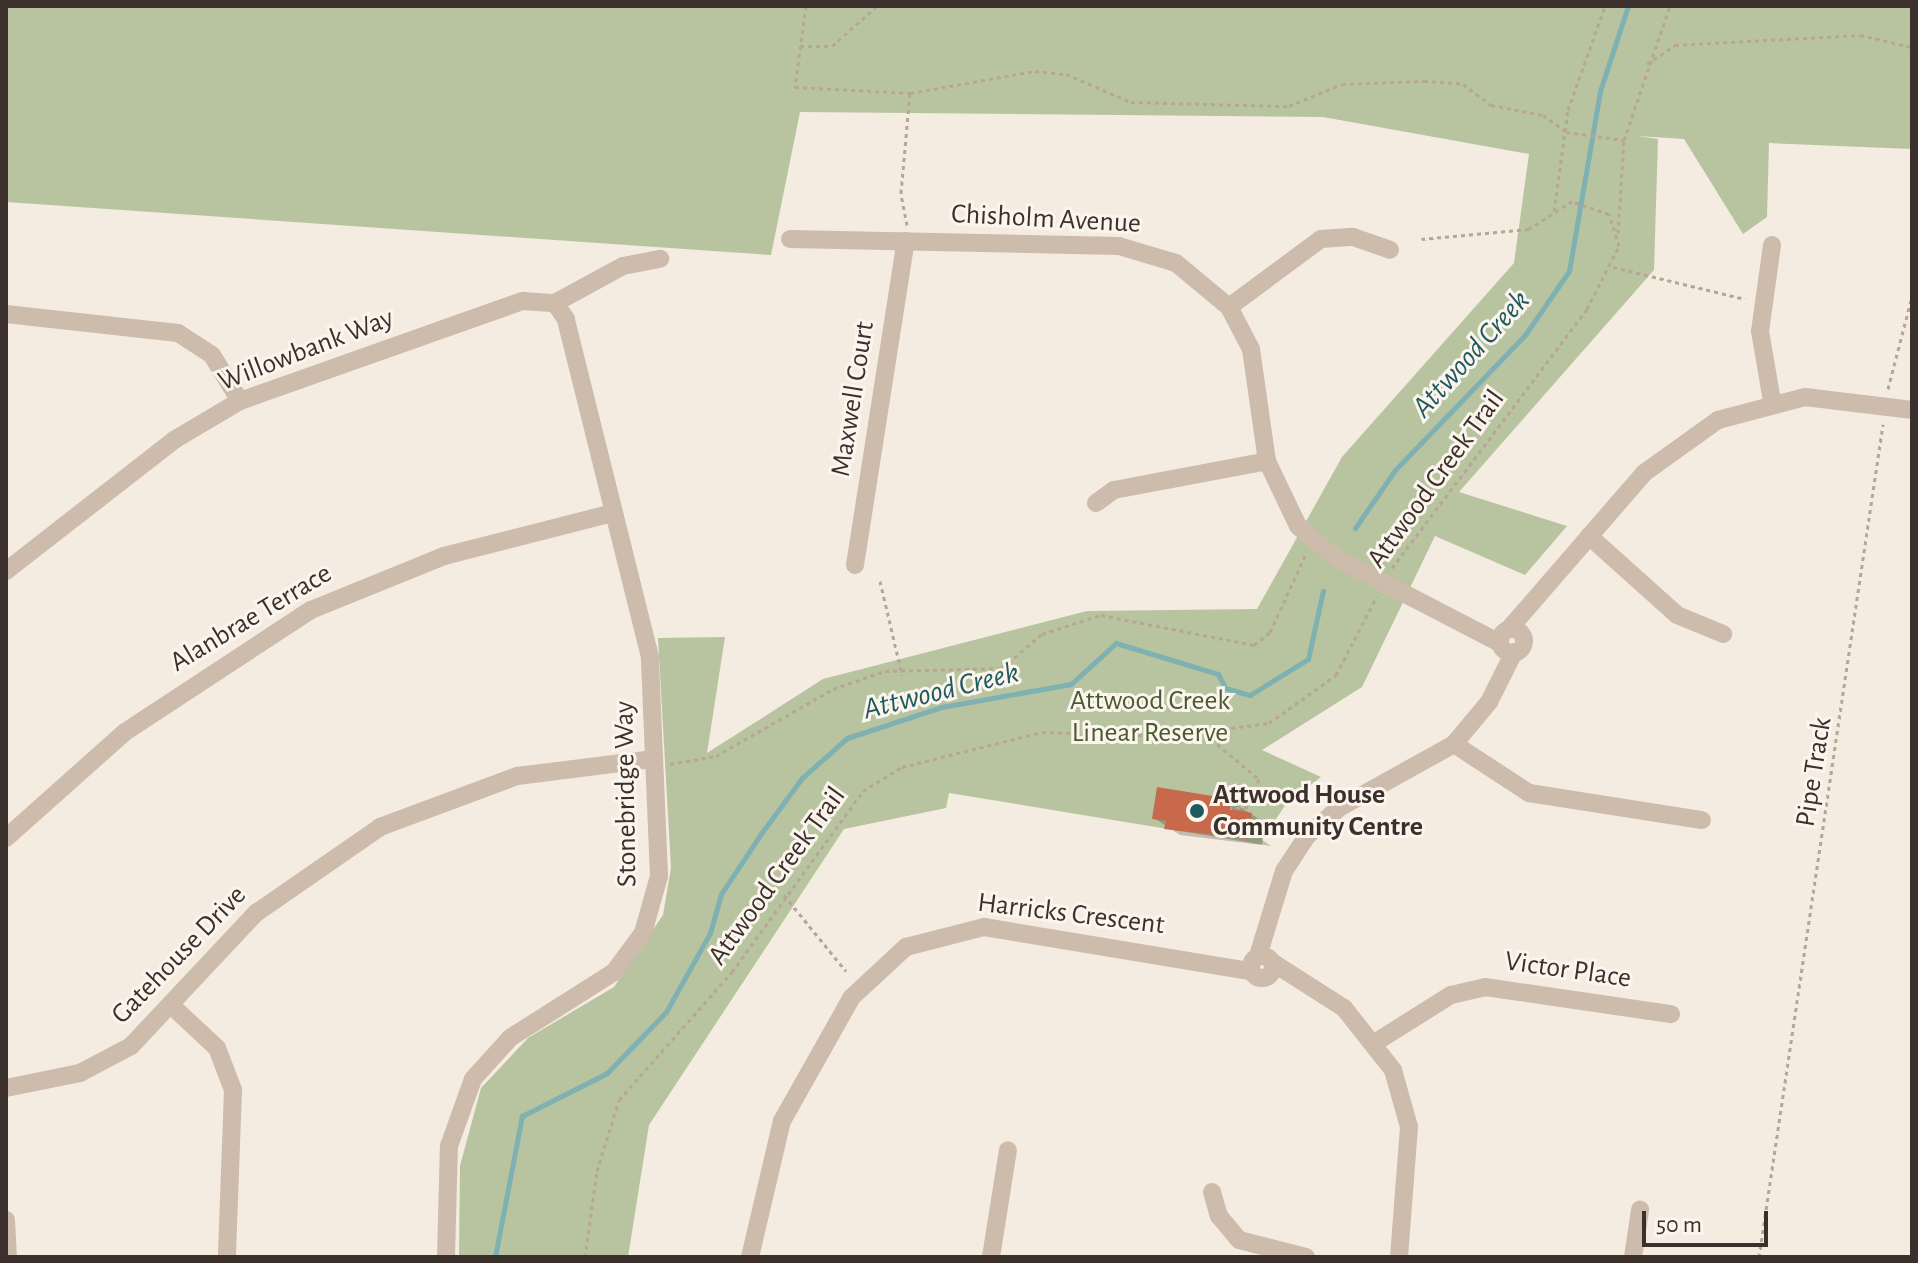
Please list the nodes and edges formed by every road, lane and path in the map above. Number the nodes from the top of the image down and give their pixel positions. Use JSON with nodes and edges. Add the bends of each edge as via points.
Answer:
{"nodes":[{"id":1,"x":806,"y":6,"type":"edge"},
{"id":2,"x":877,"y":6,"type":"edge"},
{"id":3,"x":1605,"y":6,"type":"edge"},
{"id":4,"x":1670,"y":6,"type":"edge"},
{"id":5,"x":800,"y":46,"type":"junction"},
{"id":6,"x":1912,"y":47,"type":"edge"},
{"id":7,"x":1647,"y":64,"type":"junction"},
{"id":8,"x":910,"y":93,"type":"junction"},
{"id":9,"x":1566,"y":132,"type":"junction"},
{"id":10,"x":1624,"y":140,"type":"junction"},
{"id":11,"x":1554,"y":211,"type":"junction"},
{"id":12,"x":1617,"y":237,"type":"junction"},
{"id":13,"x":790,"y":239,"type":"dead end"},
{"id":14,"x":1421,"y":239,"type":"dead end"},
{"id":15,"x":906,"y":241,"type":"junction"},
{"id":16,"x":1772,"y":245,"type":"dead end"},
{"id":17,"x":1390,"y":250,"type":"dead end"},
{"id":18,"x":660,"y":259,"type":"dead end"},
{"id":19,"x":1613,"y":267,"type":"junction"},
{"id":20,"x":1912,"y":296,"type":"edge"},
{"id":21,"x":1749,"y":299,"type":"dead end"},
{"id":22,"x":555,"y":303,"type":"junction"},
{"id":23,"x":1229,"y":307,"type":"junction"},
{"id":24,"x":6,"y":314,"type":"edge"},
{"id":25,"x":240,"y":401,"type":"junction"},
{"id":26,"x":1772,"y":401,"type":"junction"},
{"id":27,"x":1886,"y":405,"type":"junction"},
{"id":28,"x":1912,"y":410,"type":"edge"},
{"id":29,"x":1267,"y":461,"type":"junction"},
{"id":30,"x":1096,"y":503,"type":"dead end"},
{"id":31,"x":613,"y":513,"type":"junction"},
{"id":32,"x":1589,"y":536,"type":"junction"},
{"id":33,"x":1305,"y":556,"type":"dead end"},
{"id":34,"x":855,"y":565,"type":"dead end"},
{"id":35,"x":6,"y":571,"type":"edge"},
{"id":36,"x":880,"y":581,"type":"dead end"},
{"id":37,"x":1385,"y":583,"type":"junction"},
{"id":38,"x":1723,"y":634,"type":"dead end"},
{"id":39,"x":1509,"y":640,"type":"junction"},
{"id":40,"x":902,"y":676,"type":"junction"},
{"id":41,"x":1205,"y":734,"type":"junction"},
{"id":42,"x":1454,"y":744,"type":"junction"},
{"id":43,"x":654,"y":763,"type":"junction"},
{"id":44,"x":1220,"y":796,"type":"dead end"},
{"id":45,"x":1251,"y":804,"type":"junction"},
{"id":46,"x":1230,"y":808,"type":"dead end"},
{"id":47,"x":1702,"y":820,"type":"dead end"},
{"id":48,"x":6,"y":838,"type":"edge"},
{"id":49,"x":784,"y":895,"type":"junction"},
{"id":50,"x":1262,"y":964,"type":"junction"},
{"id":51,"x":846,"y":971,"type":"dead end"},
{"id":52,"x":173,"y":1007,"type":"junction"},
{"id":53,"x":1671,"y":1014,"type":"dead end"},
{"id":54,"x":1376,"y":1042,"type":"junction"},
{"id":55,"x":6,"y":1088,"type":"edge"},
{"id":56,"x":1008,"y":1150,"type":"dead end"},
{"id":57,"x":1212,"y":1192,"type":"dead end"},
{"id":58,"x":1640,"y":1210,"type":"dead end"},
{"id":59,"x":6,"y":1220,"type":"edge"},
{"id":60,"x":8,"y":1257,"type":"edge"},
{"id":61,"x":227,"y":1257,"type":"edge"},
{"id":62,"x":446,"y":1257,"type":"edge"},
{"id":63,"x":585,"y":1257,"type":"edge"},
{"id":64,"x":750,"y":1257,"type":"edge"},
{"id":65,"x":991,"y":1257,"type":"edge"},
{"id":66,"x":1306,"y":1257,"type":"edge"},
{"id":67,"x":1399,"y":1257,"type":"edge"},
{"id":68,"x":1633,"y":1257,"type":"edge"},
{"id":69,"x":1759,"y":1257,"type":"edge"}],
"edges":[{"from":1,"to":5,"type":"path"},
{"from":2,"to":5,"type":"path","via":[[832,46]]},
{"from":3,"to":9,"type":"path"},
{"from":4,"to":7,"type":"path","name":"Attwood Creek Trail"},
{"from":5,"to":8,"type":"path","via":[[795,87]]},
{"from":6,"to":7,"type":"path","via":[[1860,35],[1675,45]]},
{"from":7,"to":10,"type":"path","name":"Attwood Creek Trail"},
{"from":8,"to":9,"type":"path","via":[[1035,71],[1066,74],[1131,102],[1289,106],[1342,84],[1424,81],[1463,84],[1491,105],[1543,115]]},
{"from":8,"to":15,"type":"path","via":[[901,193]]},
{"from":9,"to":10,"type":"path"},
{"from":9,"to":11,"type":"path"},
{"from":10,"to":12,"type":"path","name":"Attwood Creek Trail"},
{"from":11,"to":12,"type":"path","via":[[1566,202],[1604,210]]},
{"from":11,"to":14,"type":"path","via":[[1529,229]]},
{"from":12,"to":19,"type":"path","name":"Attwood Creek Trail"},
{"from":13,"to":15,"type":"street","name":"Chisholm Avenue"},
{"from":15,"to":23,"type":"street","name":"Chisholm Avenue","via":[[1150,252],[1188,272]]},
{"from":15,"to":34,"type":"street","name":"Maxwell Court"},
{"from":16,"to":26,"type":"street","via":[[1760,331]]},
{"from":17,"to":23,"type":"street","via":[[1353,237],[1321,239]]},
{"from":18,"to":22,"type":"street","name":"Willowbank Way","via":[[623,266]]},
{"from":19,"to":21,"type":"path"},
{"from":19,"to":37,"type":"path","name":"Attwood Creek Trail"},
{"from":20,"to":27,"type":"path","name":"Pipe Track"},
{"from":22,"to":25,"type":"street","name":"Willowbank Way","via":[[523,301]]},
{"from":22,"to":31,"type":"street","name":"Stonebridge Way","via":[[566,319]]},
{"from":23,"to":29,"type":"street","name":"Chisholm Avenue","via":[[1257,372]]},
{"from":24,"to":25,"type":"street","via":[[169,329],[212,355]]},
{"from":25,"to":35,"type":"street","name":"Willowbank Way","via":[[174,440]]},
{"from":26,"to":27,"type":"street","via":[[1832,397]]},
{"from":26,"to":32,"type":"street","via":[[1691,435]]},
{"from":27,"to":28,"type":"street"},
{"from":27,"to":69,"type":"path","name":"Pipe Track"},
{"from":29,"to":30,"type":"street","via":[[1114,490]]},
{"from":29,"to":37,"type":"street","name":"Chisholm Avenue","via":[[1286,508],[1312,541]]},
{"from":31,"to":43,"type":"street","name":"Stonebridge Way","via":[[650,657]]},
{"from":31,"to":48,"type":"street","name":"Alanbrae Terrace","via":[[444,556],[311,610],[125,732]]},
{"from":32,"to":38,"type":"street","via":[[1677,615]]},
{"from":32,"to":39,"type":"street"},
{"from":33,"to":40,"type":"path","via":[[1270,632],[1254,645],[1101,615],[1042,634],[1002,668]]},
{"from":36,"to":40,"type":"path"},
{"from":37,"to":39,"type":"street","name":"Chisholm Avenue"},
{"from":37,"to":41,"type":"path","name":"Attwood Creek Trail","via":[[1347,662],[1326,686],[1269,723]]},
{"from":39,"to":42,"type":"street","via":[[1495,690]]},
{"from":40,"to":43,"type":"path","via":[[885,671],[833,689],[716,756]]},
{"from":41,"to":45,"type":"path","via":[[1257,775]]},
{"from":41,"to":49,"type":"path","name":"Attwood Creek Trail","via":[[1042,732],[902,767],[853,802]]},
{"from":42,"to":47,"type":"street","via":[[1529,793]]},
{"from":42,"to":50,"type":"street","via":[[1322,820],[1294,852],[1273,909]]},
{"from":43,"to":52,"type":"street","name":"Gatehouse Drive","via":[[517,776],[380,827],[256,913]]},
{"from":43,"to":62,"type":"street","name":"Stonebridge Way","via":[[660,855],[652,912],[614,972],[510,1038],[473,1079],[449,1146]]},
{"from":44,"to":45,"type":"path"},
{"from":45,"to":46,"type":"path"},
{"from":49,"to":51,"type":"path"},
{"from":49,"to":63,"type":"path","name":"Attwood Creek Trail","via":[[691,1024],[619,1100],[597,1171]]},
{"from":50,"to":54,"type":"street","name":"Harricks Crescent","via":[[1308,985]]},
{"from":50,"to":64,"type":"street","name":"Harricks Crescent","via":[[1205,961],[984,927],[906,947],[852,997],[782,1121]]},
{"from":52,"to":55,"type":"street","name":"Gatehouse Drive","via":[[105,1062],[49,1083]]},
{"from":52,"to":61,"type":"street","via":[[217,1048],[233,1090]]},
{"from":53,"to":54,"type":"street","name":"Victor Place","via":[[1485,987],[1451,995]]},
{"from":54,"to":67,"type":"street","name":"Harricks Crescent","via":[[1393,1070],[1409,1127]]},
{"from":56,"to":65,"type":"street"},
{"from":57,"to":66,"type":"street","via":[[1219,1216],[1239,1240]]},
{"from":58,"to":68,"type":"street"},
{"from":59,"to":60,"type":"street"}]}
